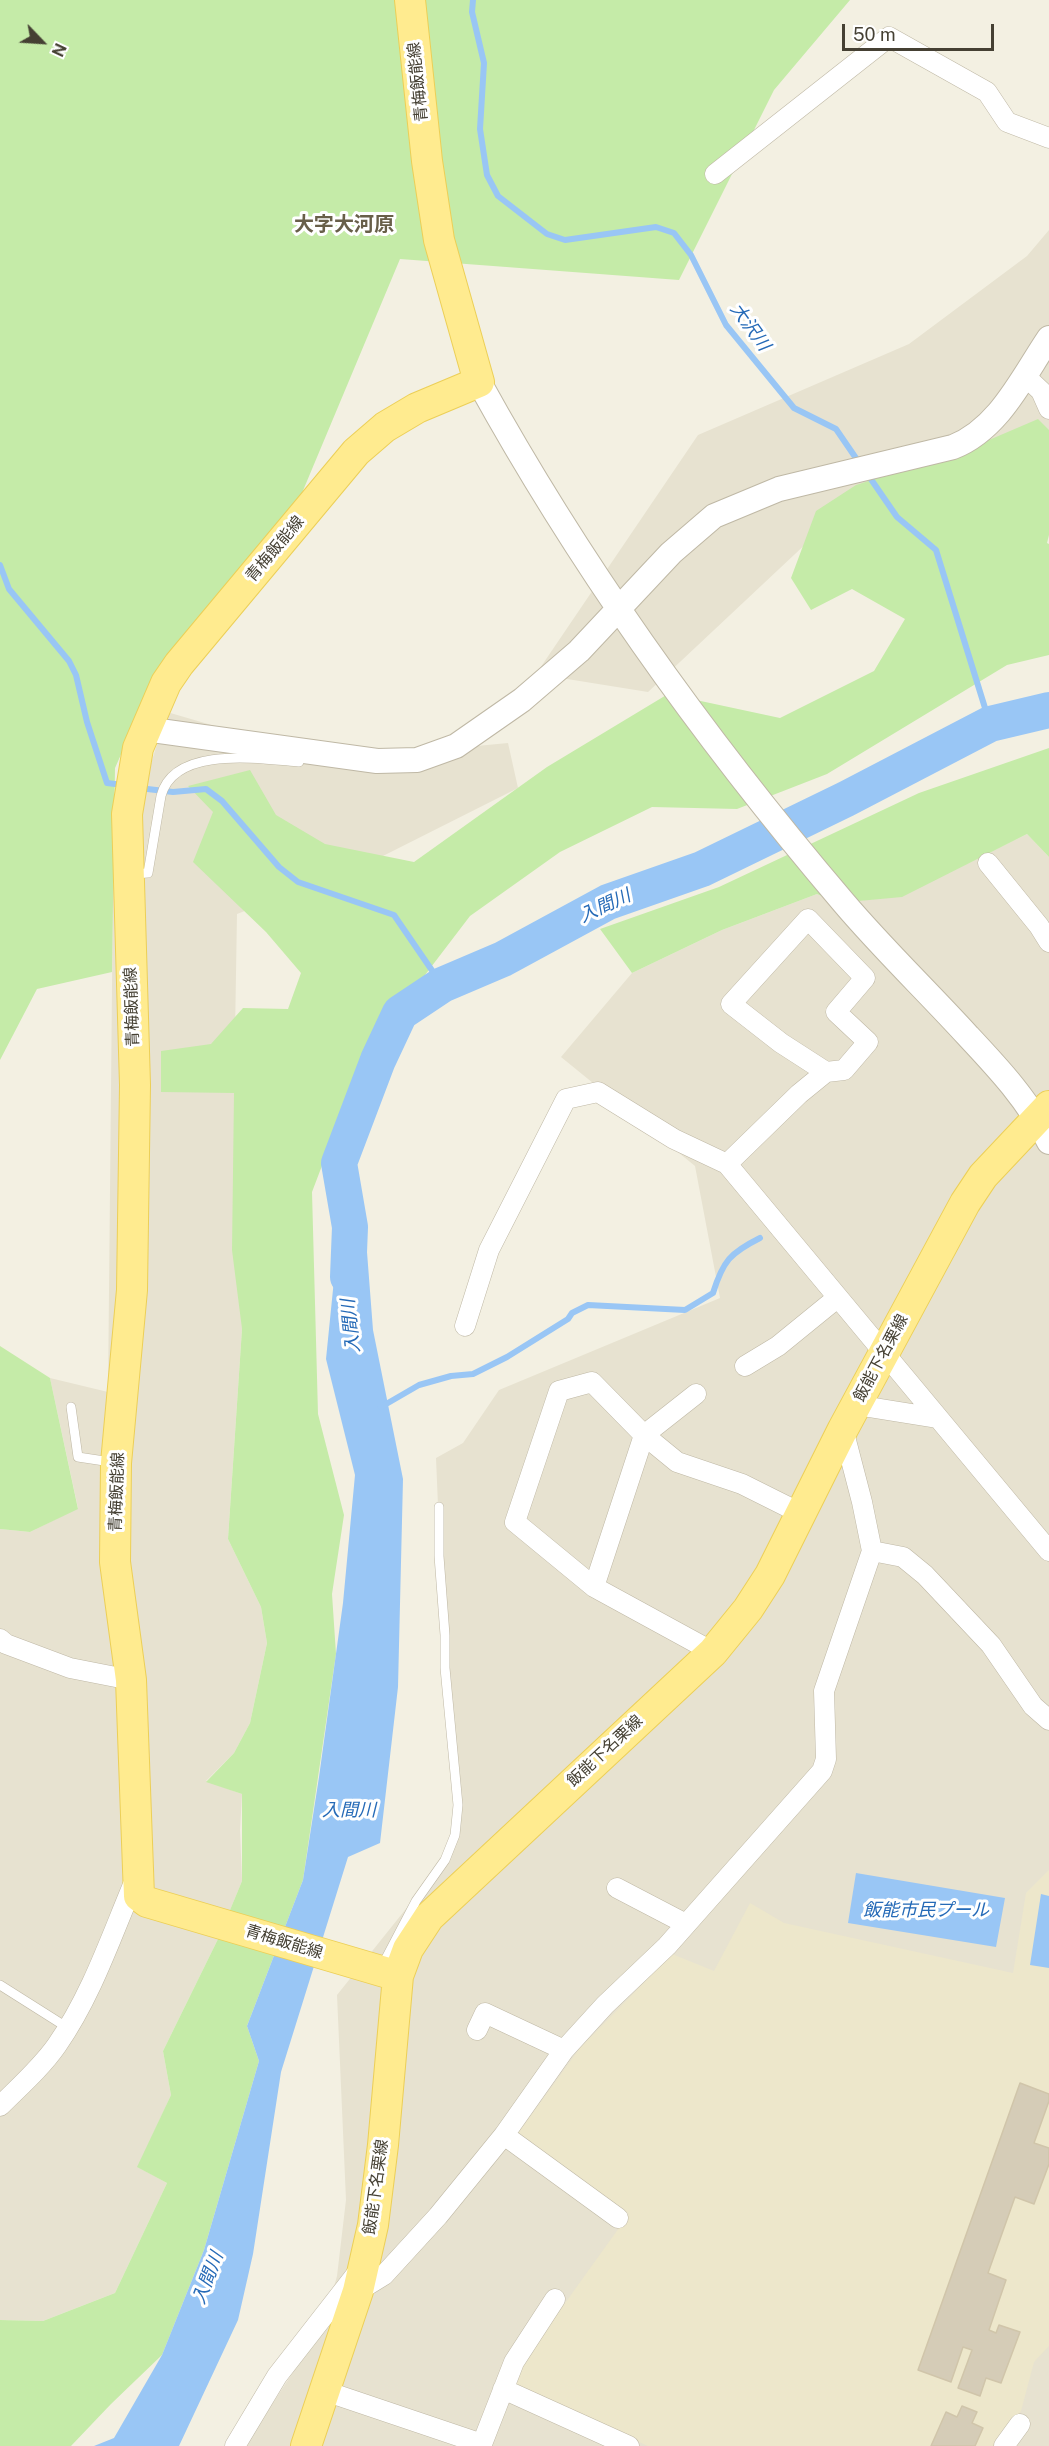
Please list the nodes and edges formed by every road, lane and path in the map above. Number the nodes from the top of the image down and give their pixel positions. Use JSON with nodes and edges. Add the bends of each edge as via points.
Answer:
{"nodes":[{"id":1,"x":410,"y":0,"type":"edge"},
{"id":2,"x":1049,"y":138,"type":"edge"},
{"id":3,"x":715,"y":174,"type":"dead end"},
{"id":4,"x":1049,"y":339,"type":"edge"},
{"id":5,"x":1024,"y":375,"type":"junction"},
{"id":6,"x":479,"y":382,"type":"junction"},
{"id":7,"x":1049,"y":410,"type":"edge"},
{"id":8,"x":619,"y":610,"type":"junction"},
{"id":9,"x":145,"y":729,"type":"junction"},
{"id":10,"x":314,"y":752,"type":"junction"},
{"id":11,"x":988,"y":863,"type":"dead end"},
{"id":12,"x":127,"y":874,"type":"junction"},
{"id":13,"x":1049,"y":942,"type":"edge"},
{"id":14,"x":826,"y":1072,"type":"junction"},
{"id":15,"x":1045,"y":1122,"type":"edge"},
{"id":16,"x":727,"y":1164,"type":"junction"},
{"id":17,"x":837,"y":1298,"type":"junction"},
{"id":18,"x":465,"y":1326,"type":"dead end"},
{"id":19,"x":884,"y":1352,"type":"junction"},
{"id":20,"x":745,"y":1366,"type":"dead end"},
{"id":21,"x":696,"y":1394,"type":"dead end"},
{"id":22,"x":71,"y":1407,"type":"dead end"},
{"id":23,"x":849,"y":1417,"type":"junction"},
{"id":24,"x":937,"y":1418,"type":"junction"},
{"id":25,"x":644,"y":1435,"type":"junction"},
{"id":26,"x":116,"y":1463,"type":"junction"},
{"id":27,"x":439,"y":1507,"type":"dead end"},
{"id":28,"x":800,"y":1513,"type":"junction"},
{"id":29,"x":872,"y":1551,"type":"junction"},
{"id":30,"x":1049,"y":1551,"type":"edge"},
{"id":31,"x":594,"y":1587,"type":"junction"},
{"id":32,"x":0,"y":1639,"type":"edge"},
{"id":33,"x":712,"y":1652,"type":"junction"},
{"id":34,"x":131,"y":1680,"type":"junction"},
{"id":35,"x":1049,"y":1720,"type":"edge"},
{"id":36,"x":137,"y":1875,"type":"junction"},
{"id":37,"x":617,"y":1888,"type":"dead end"},
{"id":38,"x":686,"y":1924,"type":"junction"},
{"id":39,"x":380,"y":1971,"type":"junction"},
{"id":40,"x":0,"y":1985,"type":"edge"},
{"id":41,"x":68,"y":2028,"type":"junction"},
{"id":42,"x":477,"y":2030,"type":"dead end"},
{"id":43,"x":564,"y":2050,"type":"junction"},
{"id":44,"x":0,"y":2106,"type":"edge"},
{"id":45,"x":504,"y":2135,"type":"junction"},
{"id":46,"x":618,"y":2217,"type":"dead end"},
{"id":47,"x":361,"y":2277,"type":"junction"},
{"id":48,"x":555,"y":2299,"type":"dead end"},
{"id":49,"x":503,"y":2389,"type":"junction"},
{"id":50,"x":325,"y":2391,"type":"junction"},
{"id":51,"x":1020,"y":2424,"type":"dead end"},
{"id":52,"x":441,"y":2438,"type":"edge"},
{"id":53,"x":235,"y":2446,"type":"edge"},
{"id":54,"x":306,"y":2446,"type":"edge"},
{"id":55,"x":629,"y":2446,"type":"edge"},
{"id":56,"x":1004,"y":2446,"type":"edge"}],
"edges":[{"from":1,"to":6,"type":"main road","name":"青梅飯能線","via":[[439,240]]},
{"from":2,"to":3,"type":"street","via":[[1007,122],[987,92],[889,38]]},
{"from":4,"to":5,"type":"street"},
{"from":5,"to":7,"type":"street","via":[[1041,391]]},
{"from":5,"to":8,"type":"street","via":[[997,415],[968,441],[779,489],[714,516],[671,552]]},
{"from":6,"to":8,"type":"street","via":[[555,512]]},
{"from":6,"to":9,"type":"main road","name":"青梅飯能線","via":[[417,408],[385,427],[356,452],[179,664]]},
{"from":8,"to":10,"type":"street","via":[[522,700],[456,746],[417,759],[377,761]]},
{"from":8,"to":15,"type":"street","via":[[688,708],[846,904]]},
{"from":9,"to":10,"type":"street"},
{"from":9,"to":12,"type":"main road","name":"青梅飯能線","via":[[127,814]]},
{"from":10,"to":12,"type":"lane","via":[[312,763],[210,759],[172,777],[162,792],[148,873]]},
{"from":11,"to":13,"type":"street"},
{"from":12,"to":26,"type":"main road","name":"青梅飯能線","via":[[135,1085],[132,1290]]},
{"from":14,"to":14,"type":"street","via":[[844,1070],[868,1042],[836,1012],[865,978],[808,919],[730,1004]]},
{"from":14,"to":16,"type":"street"},
{"from":15,"to":19,"type":"main road","name":"飯能下名栗線","via":[[983,1176],[964,1203]]},
{"from":16,"to":17,"type":"street"},
{"from":16,"to":18,"type":"street","via":[[674,1139],[598,1092],[566,1099],[489,1250]]},
{"from":17,"to":19,"type":"street"},
{"from":17,"to":20,"type":"street","via":[[778,1346]]},
{"from":19,"to":23,"type":"main road","name":"飯能下名栗線"},
{"from":19,"to":24,"type":"street"},
{"from":21,"to":25,"type":"street"},
{"from":22,"to":26,"type":"lane","via":[[78,1457]]},
{"from":23,"to":24,"type":"street"},
{"from":23,"to":28,"type":"main road","name":"飯能下名栗線"},
{"from":23,"to":29,"type":"street"},
{"from":24,"to":30,"type":"street"},
{"from":25,"to":28,"type":"street","via":[[677,1462],[742,1484]]},
{"from":25,"to":31,"type":"street"},
{"from":25,"to":31,"type":"street","via":[[592,1382],[559,1391],[515,1522]]},
{"from":26,"to":34,"type":"main road","name":"青梅飯能線","via":[[115,1562]]},
{"from":27,"to":39,"type":"lane","via":[[445,1668],[458,1805],[455,1835],[445,1860],[416,1901]]},
{"from":28,"to":33,"type":"main road","name":"飯能下名栗線","via":[[770,1575]]},
{"from":29,"to":35,"type":"street","via":[[903,1557],[926,1575],[991,1645],[1033,1706]]},
{"from":29,"to":38,"type":"street","via":[[824,1691],[826,1759],[822,1771]]},
{"from":31,"to":33,"type":"street"},
{"from":32,"to":34,"type":"street","via":[[70,1668]]},
{"from":33,"to":39,"type":"main road","name":"飯能下名栗線","via":[[429,1917],[408,1949]]},
{"from":34,"to":36,"type":"main road","name":"青梅飯能線"},
{"from":36,"to":39,"type":"main road","name":"青梅飯能線","via":[[142,1899]]},
{"from":36,"to":41,"type":"street"},
{"from":37,"to":38,"type":"street"},
{"from":38,"to":43,"type":"street"},
{"from":39,"to":47,"type":"main road","name":"飯能下名栗線","via":[[383,2145],[373,2225]]},
{"from":40,"to":41,"type":"lane"},
{"from":41,"to":44,"type":"street","via":[[55,2048]]},
{"from":42,"to":43,"type":"street","via":[[485,2013]]},
{"from":43,"to":45,"type":"street"},
{"from":45,"to":46,"type":"street"},
{"from":45,"to":47,"type":"street","via":[[384,2275]]},
{"from":47,"to":50,"type":"main road","name":"飯能下名栗線"},
{"from":47,"to":53,"type":"street","via":[[277,2376]]},
{"from":48,"to":49,"type":"street","via":[[514,2362]]},
{"from":49,"to":52,"type":"street","via":[[482,2444]]},
{"from":49,"to":55,"type":"street"},
{"from":50,"to":52,"type":"street"},
{"from":50,"to":54,"type":"main road","name":"飯能下名栗線"},
{"from":51,"to":56,"type":"street"}]}
